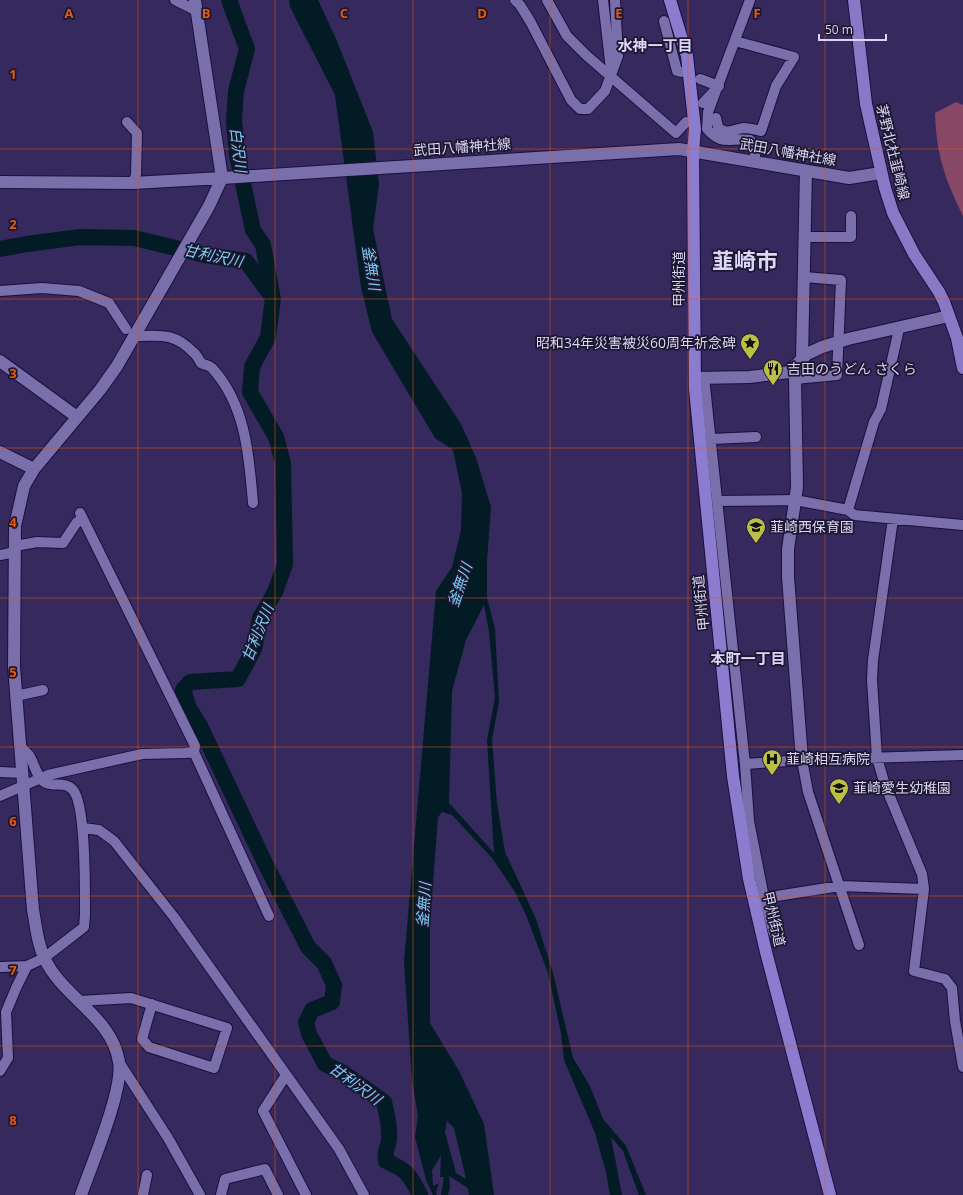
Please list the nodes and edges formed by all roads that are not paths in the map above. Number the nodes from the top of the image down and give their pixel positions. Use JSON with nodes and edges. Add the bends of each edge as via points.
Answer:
{"nodes":[{"id":1,"x":175,"y":0,"type":"edge"},
{"id":2,"x":515,"y":0,"type":"edge"},
{"id":3,"x":547,"y":0,"type":"edge"},
{"id":4,"x":603,"y":0,"type":"edge"},
{"id":5,"x":615,"y":0,"type":"edge"},
{"id":6,"x":670,"y":0,"type":"edge"},
{"id":7,"x":750,"y":0,"type":"edge"},
{"id":8,"x":854,"y":0,"type":"edge"},
{"id":9,"x":196,"y":5,"type":"edge"},
{"id":10,"x":664,"y":21,"type":"dead end"},
{"id":11,"x":735,"y":41,"type":"junction"},
{"id":12,"x":682,"y":72,"type":"dead end"},
{"id":13,"x":611,"y":76,"type":"junction"},
{"id":14,"x":700,"y":79,"type":"dead end"},
{"id":15,"x":719,"y":86,"type":"junction"},
{"id":16,"x":703,"y":103,"type":"dead end"},
{"id":17,"x":716,"y":118,"type":"dead end"},
{"id":18,"x":127,"y":122,"type":"dead end"},
{"id":19,"x":686,"y":122,"type":"dead end"},
{"id":20,"x":731,"y":136,"type":"junction"},
{"id":21,"x":694,"y":152,"type":"junction"},
{"id":22,"x":755,"y":161,"type":"junction"},
{"id":23,"x":806,"y":171,"type":"junction"},
{"id":24,"x":881,"y":173,"type":"junction"},
{"id":25,"x":228,"y":177,"type":"junction"},
{"id":26,"x":0,"y":182,"type":"edge"},
{"id":27,"x":133,"y":183,"type":"junction"},
{"id":28,"x":851,"y":216,"type":"dead end"},
{"id":29,"x":806,"y":237,"type":"junction"},
{"id":30,"x":804,"y":277,"type":"junction"},
{"id":31,"x":0,"y":292,"type":"edge"},
{"id":32,"x":949,"y":316,"type":"junction"},
{"id":33,"x":126,"y":329,"type":"dead end"},
{"id":34,"x":899,"y":329,"type":"junction"},
{"id":35,"x":139,"y":336,"type":"dead end"},
{"id":36,"x":838,"y":342,"type":"junction"},
{"id":37,"x":802,"y":359,"type":"junction"},
{"id":38,"x":0,"y":361,"type":"edge"},
{"id":39,"x":963,"y":368,"type":"edge"},
{"id":40,"x":699,"y":378,"type":"junction"},
{"id":41,"x":796,"y":379,"type":"junction"},
{"id":42,"x":77,"y":417,"type":"junction"},
{"id":43,"x":756,"y":437,"type":"dead end"},
{"id":44,"x":710,"y":439,"type":"junction"},
{"id":45,"x":0,"y":452,"type":"edge"},
{"id":46,"x":34,"y":469,"type":"junction"},
{"id":47,"x":795,"y":500,"type":"junction"},
{"id":48,"x":717,"y":501,"type":"junction"},
{"id":49,"x":253,"y":503,"type":"dead end"},
{"id":50,"x":848,"y":510,"type":"junction"},
{"id":51,"x":894,"y":519,"type":"junction"},
{"id":52,"x":963,"y":525,"type":"edge"},
{"id":53,"x":15,"y":549,"type":"junction"},
{"id":54,"x":0,"y":555,"type":"edge"},
{"id":55,"x":43,"y":690,"type":"dead end"},
{"id":56,"x":16,"y":696,"type":"junction"},
{"id":57,"x":20,"y":746,"type":"junction"},
{"id":58,"x":194,"y":752,"type":"junction"},
{"id":59,"x":963,"y":755,"type":"edge"},
{"id":60,"x":877,"y":758,"type":"junction"},
{"id":61,"x":802,"y":760,"type":"junction"},
{"id":62,"x":745,"y":764,"type":"junction"},
{"id":63,"x":0,"y":772,"type":"edge"},
{"id":64,"x":22,"y":773,"type":"junction"},
{"id":65,"x":40,"y":779,"type":"junction"},
{"id":66,"x":23,"y":787,"type":"junction"},
{"id":67,"x":0,"y":796,"type":"edge"},
{"id":68,"x":83,"y":828,"type":"junction"},
{"id":69,"x":840,"y":886,"type":"junction"},
{"id":70,"x":924,"y":889,"type":"junction"},
{"id":71,"x":764,"y":898,"type":"junction"},
{"id":72,"x":269,"y":916,"type":"dead end"},
{"id":73,"x":774,"y":934,"type":"dead end"},
{"id":74,"x":859,"y":945,"type":"dead end"},
{"id":75,"x":44,"y":958,"type":"junction"},
{"id":76,"x":27,"y":966,"type":"junction"},
{"id":77,"x":0,"y":967,"type":"edge"},
{"id":78,"x":79,"y":1001,"type":"junction"},
{"id":79,"x":152,"y":1004,"type":"junction"},
{"id":80,"x":959,"y":1020,"type":"edge"},
{"id":81,"x":119,"y":1062,"type":"junction"},
{"id":82,"x":963,"y":1066,"type":"edge"},
{"id":83,"x":0,"y":1071,"type":"edge"},
{"id":84,"x":286,"y":1074,"type":"junction"},
{"id":85,"x":147,"y":1175,"type":"dead end"},
{"id":86,"x":81,"y":1195,"type":"edge"},
{"id":87,"x":143,"y":1195,"type":"edge"},
{"id":88,"x":200,"y":1195,"type":"edge"},
{"id":89,"x":221,"y":1195,"type":"edge"},
{"id":90,"x":278,"y":1195,"type":"edge"},
{"id":91,"x":306,"y":1195,"type":"edge"},
{"id":92,"x":364,"y":1195,"type":"edge"},
{"id":93,"x":830,"y":1195,"type":"edge"}],
"edges":[{"from":1,"to":9,"type":"street"},
{"from":2,"to":13,"type":"street","via":[[530,21],[571,100],[580,109],[588,109],[596,102],[605,91]]},
{"from":3,"to":13,"type":"street","via":[[567,36]]},
{"from":4,"to":13,"type":"street"},
{"from":5,"to":13,"type":"street","via":[[618,56]]},
{"from":6,"to":21,"type":"highway","name":"甲州街道","via":[[687,56],[695,129]]},
{"from":7,"to":11,"type":"street"},
{"from":8,"to":24,"type":"main road","name":"茅野北杜韮崎線","via":[[865,97]]},
{"from":9,"to":25,"type":"street"},
{"from":10,"to":12,"type":"street","via":[[677,71]]},
{"from":11,"to":15,"type":"street"},
{"from":11,"to":20,"type":"street","via":[[794,58],[776,86],[761,131],[746,128]]},
{"from":13,"to":19,"type":"street","via":[[676,133]]},
{"from":14,"to":15,"type":"street"},
{"from":15,"to":16,"type":"street"},
{"from":15,"to":20,"type":"street","via":[[708,112],[707,129],[715,138],[725,141]]},
{"from":17,"to":20,"type":"street","via":[[718,127]]},
{"from":18,"to":27,"type":"street","via":[[137,133],[136,175]]},
{"from":20,"to":22,"type":"street","via":[[750,140],[755,148]]},
{"from":21,"to":22,"type":"street","name":"武田八幡神社線"},
{"from":21,"to":25,"type":"street","name":"武田八幡神社線","via":[[679,149]]},
{"from":21,"to":40,"type":"highway","name":"甲州街道"},
{"from":22,"to":23,"type":"street","name":"武田八幡神社線"},
{"from":23,"to":24,"type":"street","name":"武田八幡神社線","via":[[849,178]]},
{"from":23,"to":29,"type":"street"},
{"from":24,"to":32,"type":"main road","name":"茅野北杜韮崎線","via":[[894,213],[914,254],[939,292]]},
{"from":25,"to":27,"type":"street","name":"武田八幡神社線"},
{"from":25,"to":42,"type":"street","via":[[117,366]]},
{"from":26,"to":27,"type":"street","name":"武田八幡神社線"},
{"from":28,"to":29,"type":"street","via":[[851,237]]},
{"from":29,"to":30,"type":"street"},
{"from":30,"to":36,"type":"street","via":[[841,280]]},
{"from":30,"to":37,"type":"street"},
{"from":31,"to":33,"type":"street","via":[[42,288],[79,291],[109,302]]},
{"from":32,"to":34,"type":"street"},
{"from":32,"to":39,"type":"main road","name":"茅野北杜韮崎線","via":[[957,338]]},
{"from":34,"to":36,"type":"street"},
{"from":34,"to":50,"type":"street","via":[[881,409],[874,422]]},
{"from":35,"to":49,"type":"street","via":[[166,335],[178,340],[196,354],[202,363],[211,367],[222,383],[243,425],[248,448]]},
{"from":36,"to":37,"type":"street","via":[[822,347]]},
{"from":36,"to":41,"type":"street","via":[[837,375]]},
{"from":37,"to":40,"type":"street","via":[[789,372],[750,377]]},
{"from":37,"to":41,"type":"street"},
{"from":38,"to":42,"type":"street"},
{"from":40,"to":44,"type":"street"},
{"from":40,"to":93,"type":"highway","name":"甲州街道","via":[[733,776],[749,879]]},
{"from":41,"to":47,"type":"street"},
{"from":42,"to":46,"type":"street"},
{"from":43,"to":44,"type":"street"},
{"from":44,"to":48,"type":"street"},
{"from":45,"to":46,"type":"street"},
{"from":46,"to":53,"type":"street","via":[[24,486],[18,504]]},
{"from":47,"to":48,"type":"street"},
{"from":47,"to":50,"type":"street"},
{"from":47,"to":61,"type":"street","via":[[788,549],[788,577]]},
{"from":48,"to":62,"type":"street"},
{"from":50,"to":51,"type":"street","via":[[854,515]]},
{"from":51,"to":52,"type":"street"},
{"from":51,"to":60,"type":"street","via":[[873,660]]},
{"from":53,"to":54,"type":"street"},
{"from":53,"to":56,"type":"street"},
{"from":53,"to":58,"type":"street","via":[[37,542],[62,543],[82,517],[195,746]]},
{"from":55,"to":56,"type":"street"},
{"from":56,"to":57,"type":"street"},
{"from":57,"to":64,"type":"street"},
{"from":57,"to":65,"type":"street","via":[[29,756]]},
{"from":58,"to":65,"type":"street","via":[[142,754]]},
{"from":58,"to":72,"type":"street"},
{"from":59,"to":60,"type":"street"},
{"from":60,"to":61,"type":"street"},
{"from":60,"to":70,"type":"street","via":[[885,785],[922,874]]},
{"from":61,"to":62,"type":"street"},
{"from":61,"to":69,"type":"street","via":[[808,792]]},
{"from":62,"to":71,"type":"street","via":[[749,821]]},
{"from":63,"to":64,"type":"street"},
{"from":64,"to":66,"type":"street"},
{"from":65,"to":66,"type":"street"},
{"from":65,"to":68,"type":"street","via":[[48,784],[65,785],[72,789]]},
{"from":66,"to":67,"type":"street"},
{"from":66,"to":75,"type":"street","via":[[33,910]]},
{"from":68,"to":75,"type":"street","via":[[84,927]]},
{"from":68,"to":84,"type":"street","via":[[99,830],[114,842],[174,917]]},
{"from":69,"to":70,"type":"street"},
{"from":69,"to":71,"type":"street"},
{"from":69,"to":74,"type":"street"},
{"from":70,"to":80,"type":"street","via":[[914,971],[945,979],[952,988]]},
{"from":71,"to":73,"type":"street"},
{"from":75,"to":76,"type":"street"},
{"from":75,"to":78,"type":"street","via":[[58,979]]},
{"from":76,"to":77,"type":"street"},
{"from":76,"to":83,"type":"street","via":[[6,1012],[8,1058]]},
{"from":78,"to":79,"type":"street","via":[[131,998]]},
{"from":78,"to":81,"type":"street","via":[[101,1023]]},
{"from":79,"to":79,"type":"street","via":[[227,1028],[214,1068],[149,1048],[142,1039]]},
{"from":80,"to":82,"type":"street"},
{"from":81,"to":86,"type":"street","via":[[118,1087]]},
{"from":81,"to":88,"type":"street","via":[[168,1138]]},
{"from":84,"to":91,"type":"street","via":[[263,1111]]},
{"from":84,"to":92,"type":"street","via":[[339,1149]]},
{"from":85,"to":87,"type":"street"},
{"from":89,"to":90,"type":"street","via":[[225,1179],[265,1169]]}]}
